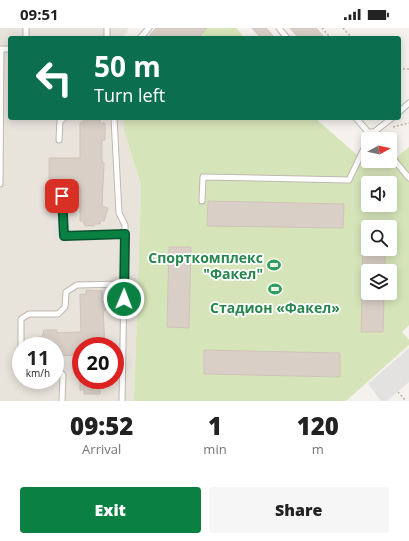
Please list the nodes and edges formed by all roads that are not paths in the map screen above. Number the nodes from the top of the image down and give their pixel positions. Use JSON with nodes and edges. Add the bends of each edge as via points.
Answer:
{"nodes":[{"id":1,"x":149,"y":28,"type":"edge"},
{"id":2,"x":279,"y":28,"type":"edge"},
{"id":3,"x":142,"y":36,"type":"edge"},
{"id":4,"x":285,"y":36,"type":"edge"},
{"id":5,"x":8,"y":49,"type":"edge"},
{"id":6,"x":409,"y":103,"type":"edge"},
{"id":7,"x":401,"y":110,"type":"edge"},
{"id":8,"x":61,"y":120,"type":"edge"},
{"id":9,"x":114,"y":120,"type":"edge"},
{"id":10,"x":358,"y":120,"type":"edge"},
{"id":11,"x":389,"y":120,"type":"edge"},
{"id":12,"x":368,"y":132,"type":"edge"},
{"id":13,"x":373,"y":132,"type":"edge"},
{"id":14,"x":59,"y":140,"type":"dead end"},
{"id":15,"x":361,"y":155,"type":"edge"},
{"id":16,"x":397,"y":163,"type":"edge"},
{"id":17,"x":409,"y":178,"type":"edge"},
{"id":18,"x":0,"y":184,"type":"edge"},
{"id":19,"x":62,"y":196,"type":"dead end"},
{"id":20,"x":202,"y":201,"type":"dead end"},
{"id":21,"x":125,"y":234,"type":"junction"},
{"id":22,"x":124,"y":284,"type":"junction"},
{"id":23,"x":22,"y":337,"type":"edge"},
{"id":24,"x":62,"y":389,"type":"edge"},
{"id":25,"x":62,"y":401,"type":"edge"},
{"id":26,"x":122,"y":401,"type":"edge"}],
"edges":[{"from":1,"to":3,"type":"lane"},
{"from":2,"to":4,"type":"lane"},
{"from":5,"to":18,"type":"lane","via":[[1,49]]},
{"from":6,"to":7,"type":"lane"},
{"from":8,"to":14,"type":"lane"},
{"from":9,"to":21,"type":"lane","via":[[119,213],[125,225]]},
{"from":10,"to":12,"type":"lane"},
{"from":11,"to":13,"type":"lane"},
{"from":15,"to":20,"type":"lane","via":[[349,180],[202,177]]},
{"from":16,"to":17,"type":"lane"},
{"from":19,"to":21,"type":"lane","via":[[64,236]]},
{"from":21,"to":22,"type":"lane"},
{"from":22,"to":23,"type":"lane","via":[[77,285],[66,292],[65,307],[58,314],[29,314],[22,319]]},
{"from":22,"to":26,"type":"lane"},
{"from":24,"to":25,"type":"lane"}]}
